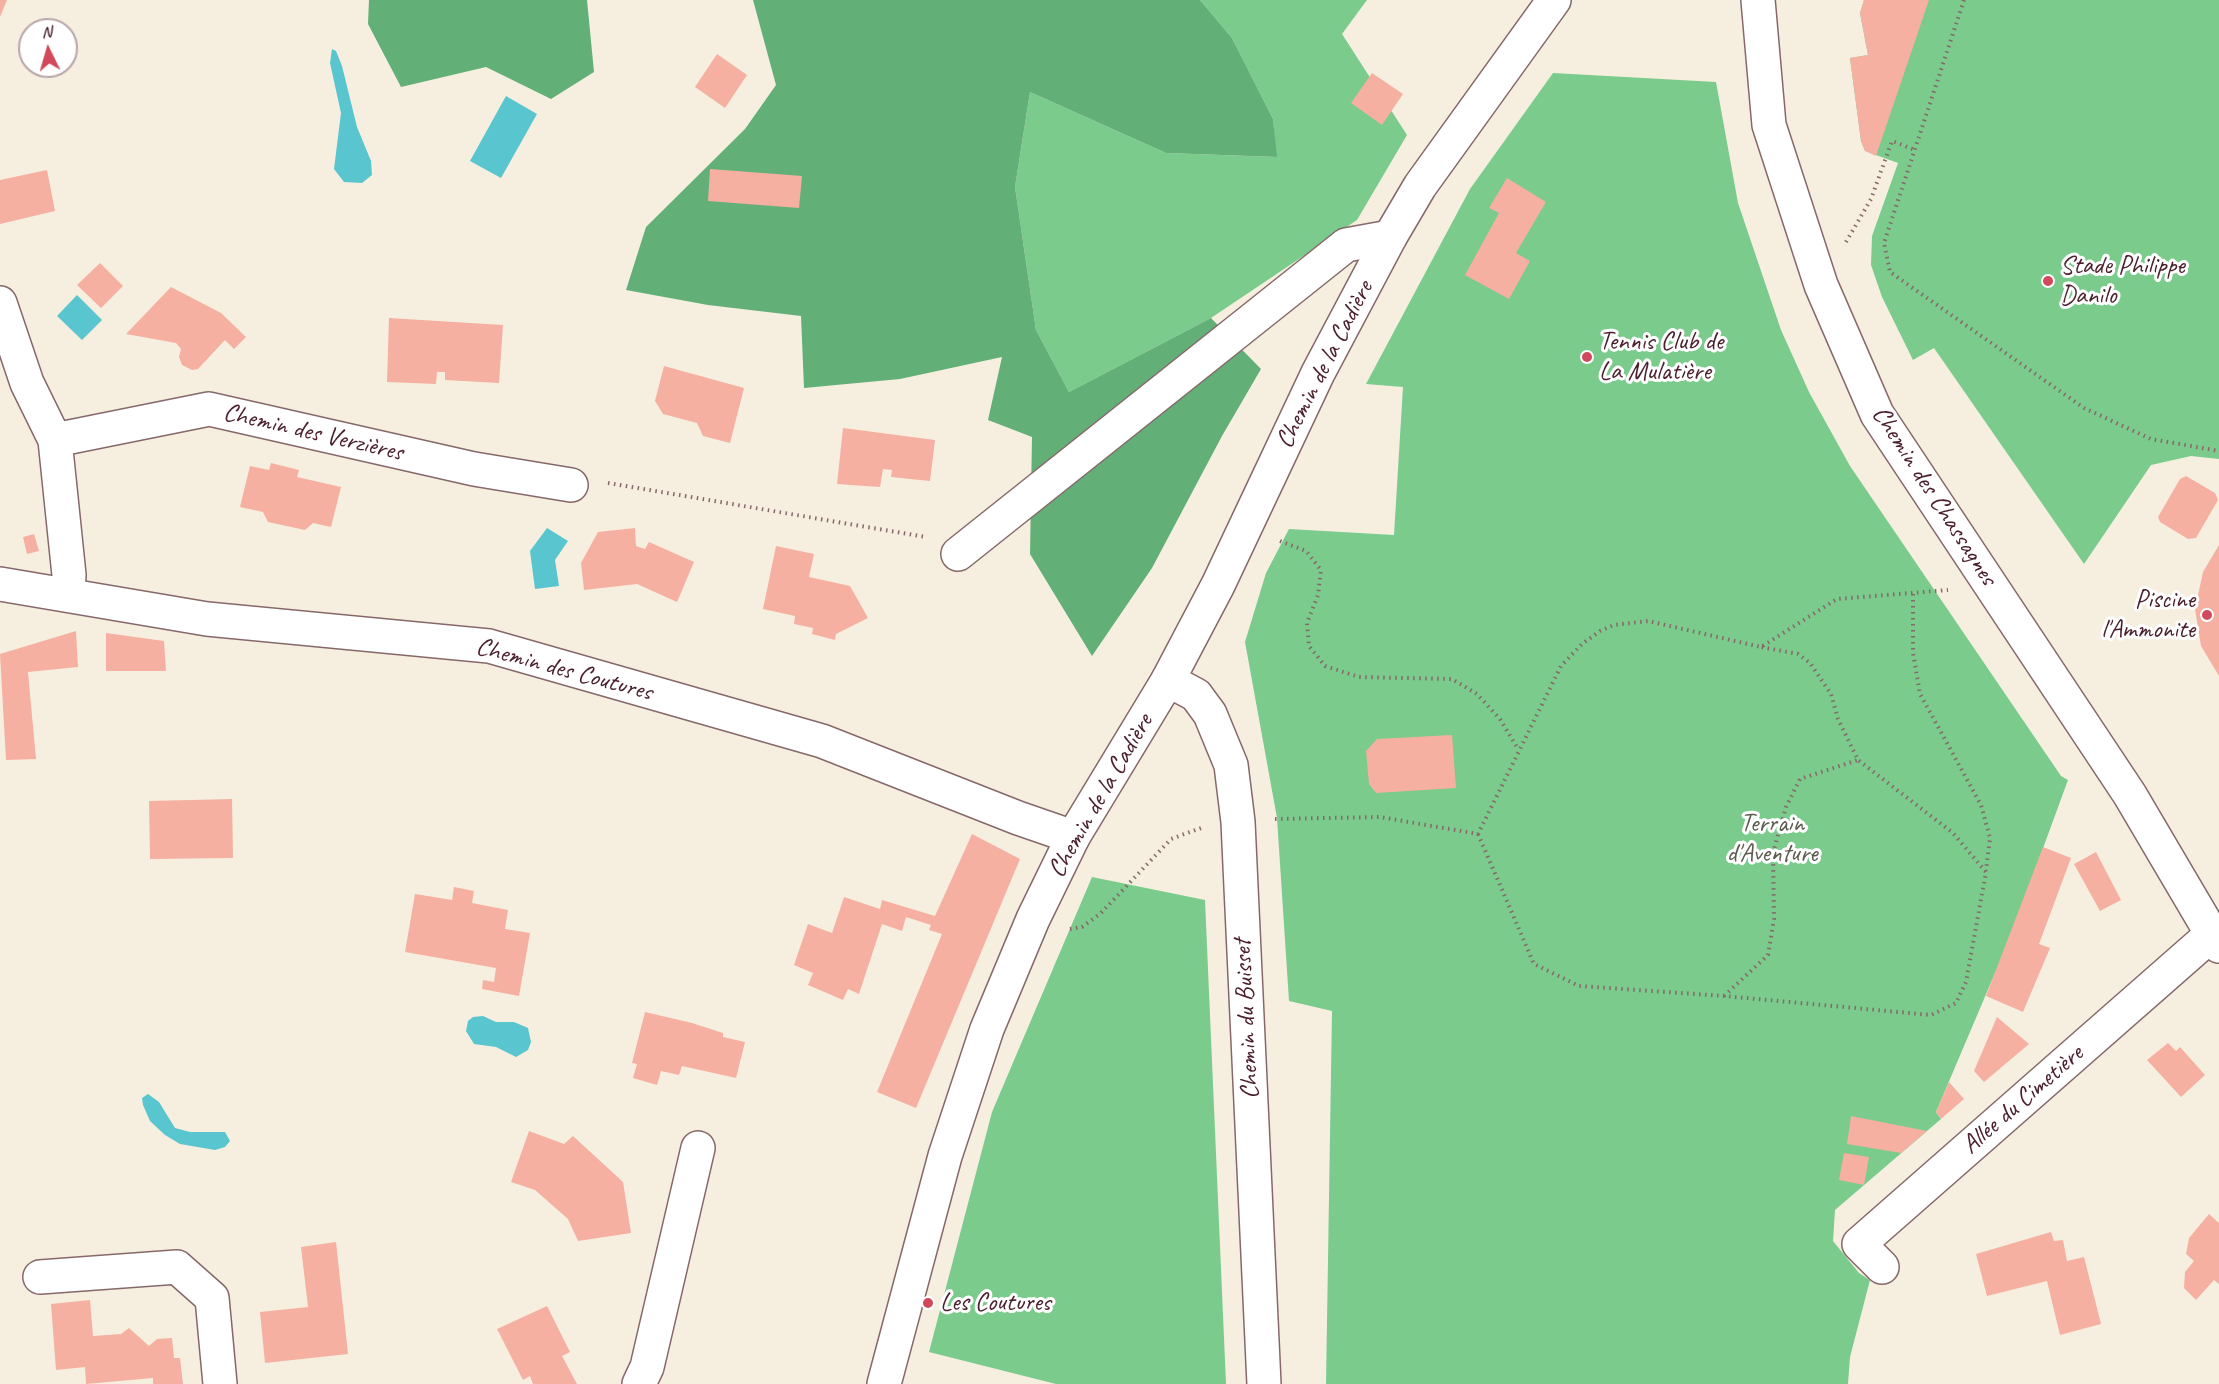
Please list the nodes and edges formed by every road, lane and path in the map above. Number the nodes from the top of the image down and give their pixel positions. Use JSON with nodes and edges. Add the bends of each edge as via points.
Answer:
{"nodes":[{"id":1,"x":1758,"y":0,"type":"edge"},
{"id":2,"x":1964,"y":0,"type":"edge"},
{"id":3,"x":1554,"y":1,"type":"edge"},
{"id":4,"x":1915,"y":150,"type":"junction"},
{"id":5,"x":1870,"y":199,"type":"dead end"},
{"id":6,"x":1390,"y":237,"type":"junction"},
{"id":7,"x":0,"y":303,"type":"edge"},
{"id":8,"x":55,"y":440,"type":"junction"},
{"id":9,"x":2219,"y":451,"type":"edge"},
{"id":10,"x":571,"y":485,"type":"joint"},
{"id":11,"x":1246,"y":527,"type":"junction"},
{"id":12,"x":958,"y":554,"type":"joint"},
{"id":13,"x":0,"y":584,"type":"edge"},
{"id":14,"x":1991,"y":585,"type":"junction"},
{"id":15,"x":1913,"y":594,"type":"junction"},
{"id":16,"x":68,"y":595,"type":"junction"},
{"id":17,"x":1761,"y":647,"type":"junction"},
{"id":18,"x":1168,"y":680,"type":"junction"},
{"id":19,"x":1518,"y":750,"type":"junction"},
{"id":20,"x":1857,"y":760,"type":"junction"},
{"id":21,"x":1271,"y":819,"type":"dead end"},
{"id":22,"x":1208,"y":826,"type":"dead end"},
{"id":23,"x":1478,"y":834,"type":"junction"},
{"id":24,"x":1073,"y":837,"type":"junction"},
{"id":25,"x":1986,"y":872,"type":"junction"},
{"id":26,"x":1061,"y":929,"type":"dead end"},
{"id":27,"x":2215,"y":940,"type":"edge"},
{"id":28,"x":1724,"y":996,"type":"junction"},
{"id":29,"x":698,"y":1148,"type":"dead end"},
{"id":30,"x":1882,"y":1267,"type":"dead end"},
{"id":31,"x":40,"y":1277,"type":"dead end"},
{"id":32,"x":220,"y":1384,"type":"edge"},
{"id":33,"x":639,"y":1384,"type":"edge"},
{"id":34,"x":884,"y":1384,"type":"edge"},
{"id":35,"x":1264,"y":1384,"type":"edge"}],
"edges":[{"from":1,"to":14,"type":"street","name":"Chemin des Chassagnes","via":[[1769,124],[1821,285],[1877,414]]},
{"from":2,"to":4,"type":"path"},
{"from":3,"to":6,"type":"street","name":"Chemin de la Cadière","via":[[1420,186]]},
{"from":4,"to":5,"type":"path","via":[[1892,141]]},
{"from":4,"to":9,"type":"path","via":[[1884,243],[1890,272],[2084,408],[2151,439]]},
{"from":6,"to":11,"type":"street","name":"Chemin de la Cadière","via":[[1318,373]]},
{"from":6,"to":12,"type":"street","name":"Chemin de la Cadière","via":[[1346,245]]},
{"from":7,"to":8,"type":"street","via":[[27,383]]},
{"from":8,"to":10,"type":"street","name":"Chemin des Verzières","via":[[209,410],[474,469]]},
{"from":8,"to":16,"type":"street"},
{"from":10,"to":12,"type":"path","via":[[610,483],[934,538]]},
{"from":11,"to":18,"type":"street","name":"Chemin de la Cadière"},
{"from":11,"to":19,"type":"path","via":[[1306,551],[1321,570],[1318,595],[1307,623],[1309,646],[1325,666],[1359,677],[1452,679],[1477,694],[1492,710]]},
{"from":13,"to":16,"type":"street","name":"Chemin des Coutures"},
{"from":14,"to":15,"type":"path"},
{"from":14,"to":27,"type":"street","name":"Chemin des Chassagnes","via":[[2130,795]]},
{"from":15,"to":17,"type":"path","via":[[1837,599]]},
{"from":15,"to":25,"type":"path","via":[[1914,653],[1920,694],[1981,805],[1990,838]]},
{"from":16,"to":24,"type":"street","name":"Chemin des Coutures","via":[[207,619],[489,646],[822,741]]},
{"from":17,"to":19,"type":"path","via":[[1648,621],[1614,625],[1582,644],[1561,666]]},
{"from":17,"to":20,"type":"path","via":[[1798,654],[1810,663],[1831,694]]},
{"from":18,"to":24,"type":"street","name":"Chemin de la Cadière"},
{"from":18,"to":35,"type":"street","name":"Chemin du Buisset","via":[[1196,695],[1210,714],[1231,765],[1238,822]]},
{"from":19,"to":23,"type":"path"},
{"from":20,"to":25,"type":"path","via":[[1953,834]]},
{"from":20,"to":28,"type":"path","via":[[1800,778],[1786,807],[1773,853],[1773,920],[1768,955]]},
{"from":21,"to":23,"type":"path","via":[[1380,817]]},
{"from":22,"to":26,"type":"path","via":[[1171,839],[1101,913],[1082,927]]},
{"from":23,"to":28,"type":"path","via":[[1534,964],[1579,986]]},
{"from":24,"to":34,"type":"street","name":"Chemin de la Cadière","via":[[1033,918],[987,1029],[942,1167]]},
{"from":25,"to":28,"type":"path","via":[[1966,982],[1956,1003],[1931,1015]]},
{"from":27,"to":30,"type":"street","name":"Allée du Cimetière","via":[[1859,1244]]},
{"from":29,"to":33,"type":"street","via":[[647,1367]]},
{"from":31,"to":32,"type":"street","via":[[177,1267],[212,1298]]}]}
